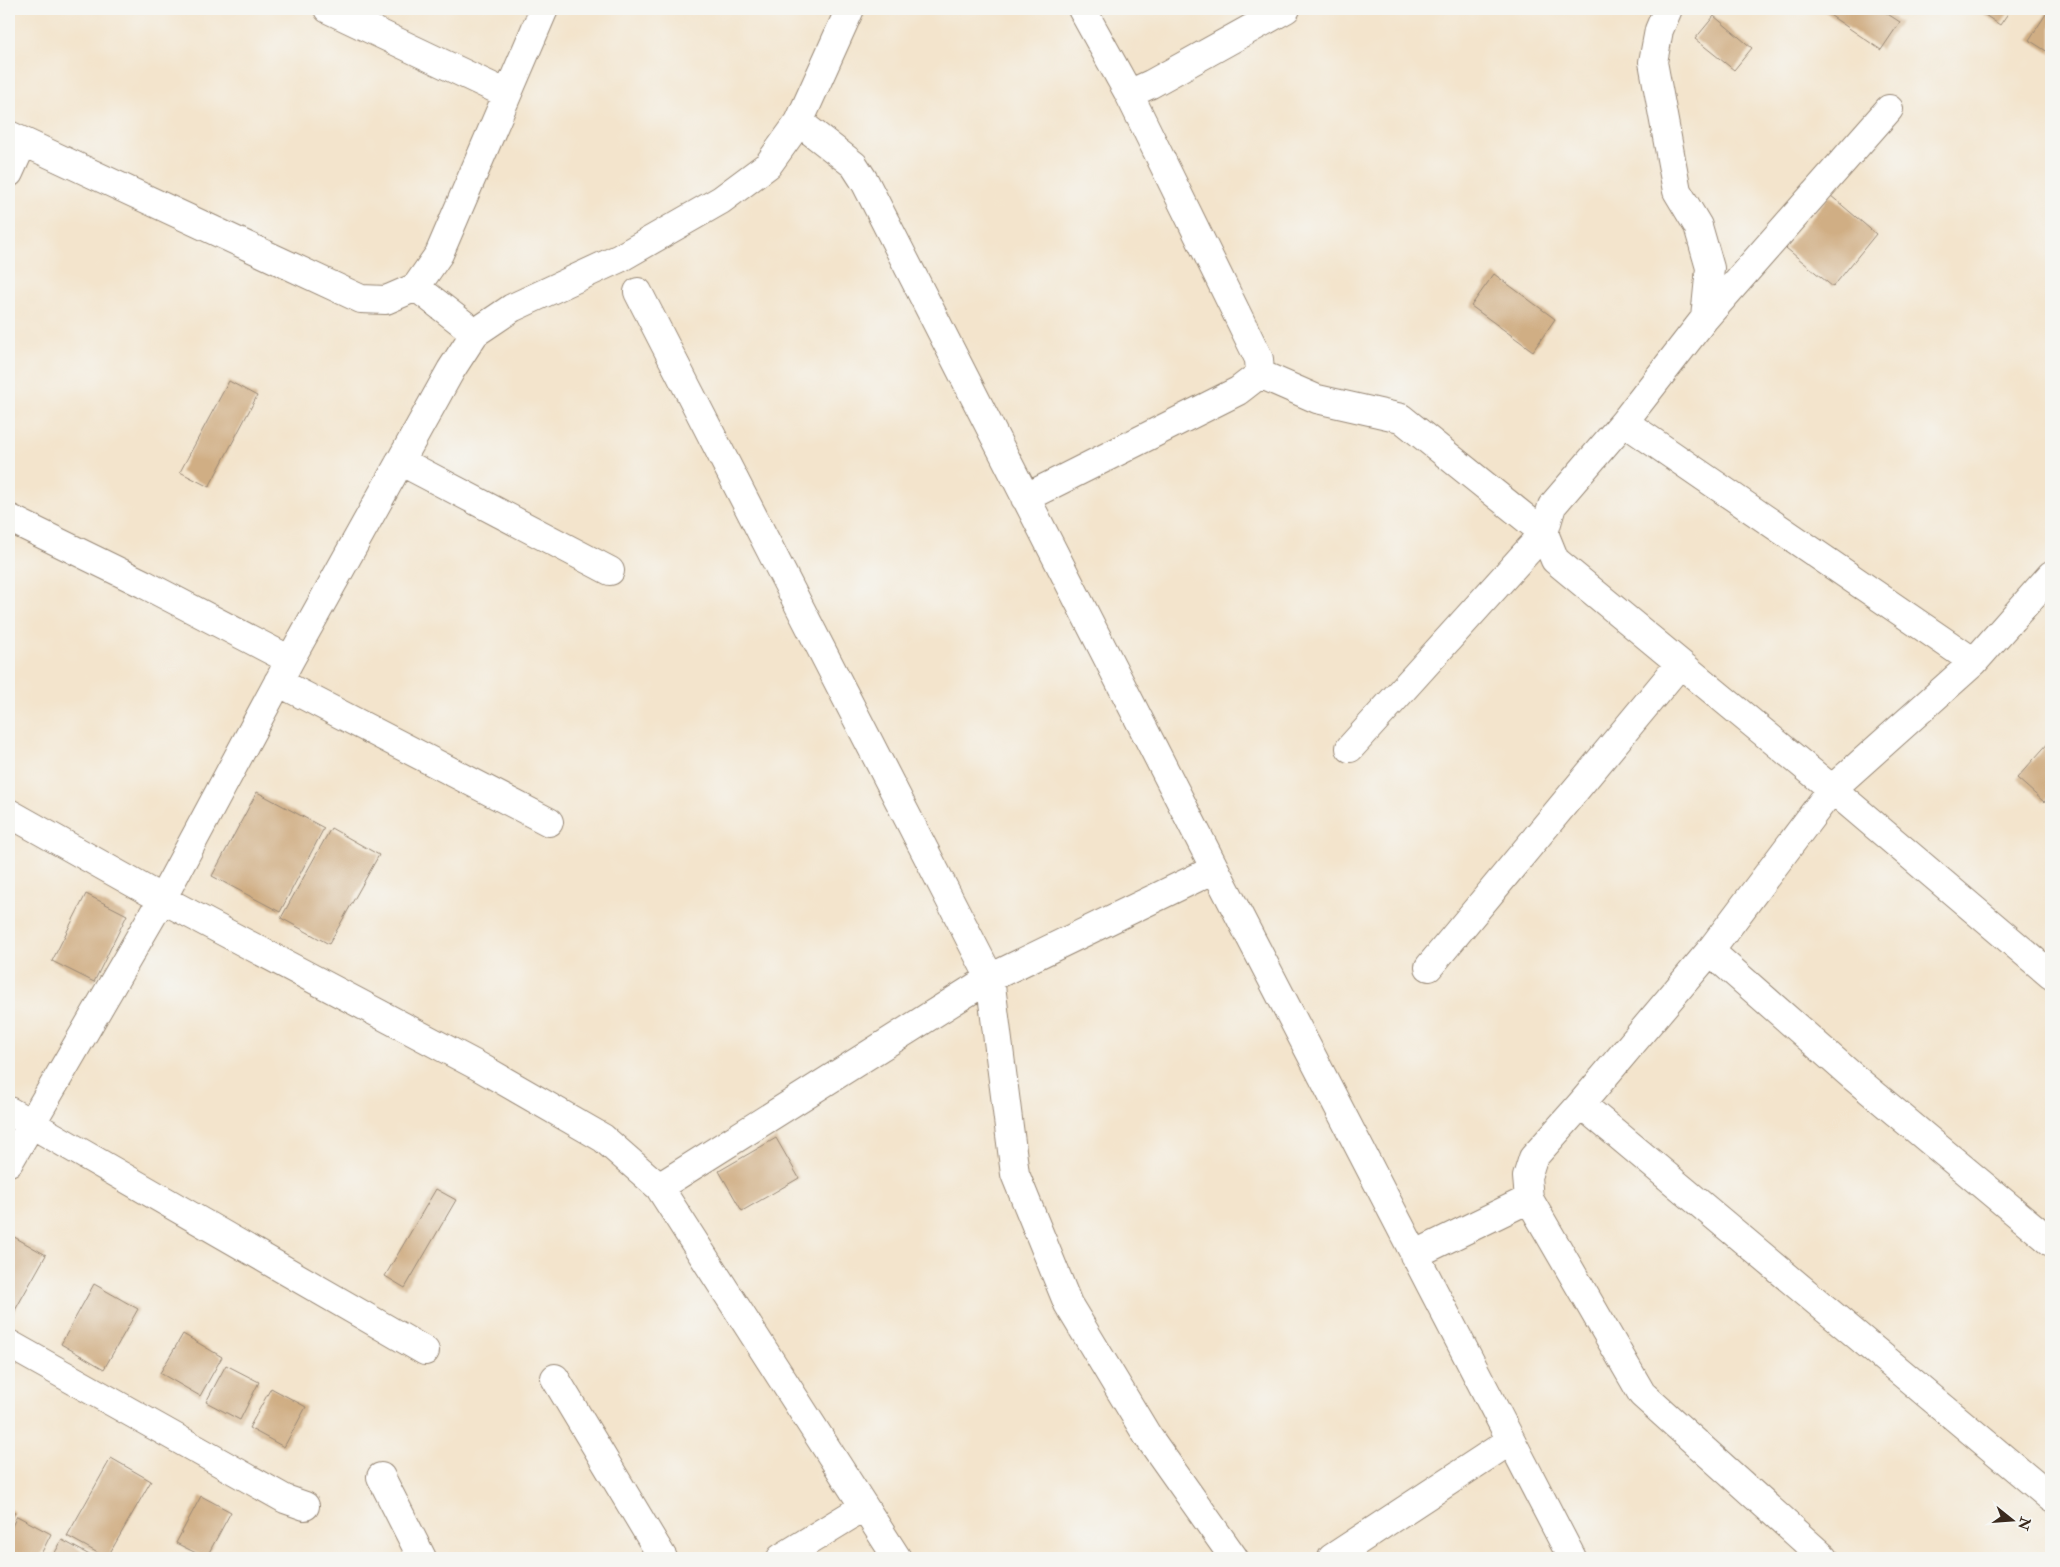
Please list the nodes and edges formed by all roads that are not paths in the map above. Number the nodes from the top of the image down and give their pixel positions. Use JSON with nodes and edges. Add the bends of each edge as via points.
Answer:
{"nodes":[{"id":1,"x":328,"y":9,"type":"edge"},
{"id":2,"x":544,"y":9,"type":"edge"},
{"id":3,"x":850,"y":9,"type":"edge"},
{"id":4,"x":1082,"y":9,"type":"edge"},
{"id":5,"x":1286,"y":9,"type":"edge"},
{"id":6,"x":1668,"y":9,"type":"edge"},
{"id":7,"x":507,"y":94,"type":"junction"},
{"id":8,"x":1129,"y":94,"type":"junction"},
{"id":9,"x":1889,"y":109,"type":"dead end"},
{"id":10,"x":800,"y":122,"type":"junction"},
{"id":11,"x":16,"y":138,"type":"edge"},
{"id":12,"x":9,"y":173,"type":"edge"},
{"id":13,"x":416,"y":287,"type":"junction"},
{"id":14,"x":638,"y":292,"type":"dead end"},
{"id":15,"x":1705,"y":318,"type":"junction"},
{"id":16,"x":476,"y":333,"type":"junction"},
{"id":17,"x":1260,"y":374,"type":"junction"},
{"id":18,"x":1624,"y":422,"type":"junction"},
{"id":19,"x":400,"y":461,"type":"junction"},
{"id":20,"x":1025,"y":498,"type":"junction"},
{"id":21,"x":9,"y":518,"type":"edge"},
{"id":22,"x":1544,"y":533,"type":"junction"},
{"id":23,"x":610,"y":571,"type":"dead end"},
{"id":24,"x":2051,"y":575,"type":"edge"},
{"id":25,"x":1974,"y":662,"type":"junction"},
{"id":26,"x":1680,"y":664,"type":"junction"},
{"id":27,"x":284,"y":671,"type":"junction"},
{"id":28,"x":1350,"y":748,"type":"dead end"},
{"id":29,"x":1832,"y":789,"type":"junction"},
{"id":30,"x":9,"y":813,"type":"edge"},
{"id":31,"x":548,"y":822,"type":"dead end"},
{"id":32,"x":1215,"y":869,"type":"junction"},
{"id":33,"x":162,"y":899,"type":"junction"},
{"id":34,"x":1710,"y":950,"type":"junction"},
{"id":35,"x":1429,"y":967,"type":"dead end"},
{"id":36,"x":2051,"y":974,"type":"edge"},
{"id":37,"x":990,"y":978,"type":"junction"},
{"id":38,"x":1581,"y":1104,"type":"junction"},
{"id":39,"x":20,"y":1118,"type":"edge"},
{"id":40,"x":9,"y":1162,"type":"edge"},
{"id":41,"x":659,"y":1187,"type":"junction"},
{"id":42,"x":1529,"y":1199,"type":"junction"},
{"id":43,"x":2051,"y":1242,"type":"edge"},
{"id":44,"x":1414,"y":1255,"type":"junction"},
{"id":45,"x":9,"y":1344,"type":"edge"},
{"id":46,"x":425,"y":1351,"type":"dead end"},
{"id":47,"x":555,"y":1378,"type":"dead end"},
{"id":48,"x":1510,"y":1441,"type":"junction"},
{"id":49,"x":381,"y":1478,"type":"dead end"},
{"id":50,"x":2051,"y":1498,"type":"edge"},
{"id":51,"x":305,"y":1506,"type":"dead end"},
{"id":52,"x":864,"y":1506,"type":"junction"},
{"id":53,"x":422,"y":1558,"type":"edge"},
{"id":54,"x":663,"y":1558,"type":"edge"},
{"id":55,"x":781,"y":1558,"type":"edge"},
{"id":56,"x":897,"y":1558,"type":"edge"},
{"id":57,"x":1234,"y":1558,"type":"edge"},
{"id":58,"x":1332,"y":1558,"type":"edge"},
{"id":59,"x":1572,"y":1558,"type":"edge"},
{"id":60,"x":1824,"y":1558,"type":"edge"}],
"edges":[{"from":1,"to":7,"type":"street"},
{"from":2,"to":7,"type":"street"},
{"from":3,"to":10,"type":"street"},
{"from":4,"to":8,"type":"street"},
{"from":5,"to":8,"type":"street"},
{"from":6,"to":15,"type":"street","via":[[1659,30],[1653,62],[1677,191],[1698,226],[1710,268]]},
{"from":7,"to":13,"type":"street","via":[[439,254]]},
{"from":8,"to":17,"type":"street","via":[[1259,359]]},
{"from":9,"to":15,"type":"street"},
{"from":10,"to":16,"type":"street","via":[[768,165],[721,200],[620,258],[512,308]]},
{"from":10,"to":20,"type":"street","via":[[854,165],[865,182]]},
{"from":11,"to":12,"type":"street"},
{"from":11,"to":13,"type":"street","via":[[361,300],[386,300]]},
{"from":13,"to":16,"type":"street"},
{"from":14,"to":37,"type":"street"},
{"from":15,"to":18,"type":"street"},
{"from":16,"to":19,"type":"street","via":[[450,370]]},
{"from":17,"to":20,"type":"street","via":[[1238,391]]},
{"from":17,"to":22,"type":"street","via":[[1317,399],[1401,418]]},
{"from":18,"to":22,"type":"street","via":[[1552,506]]},
{"from":18,"to":25,"type":"street"},
{"from":19,"to":23,"type":"street"},
{"from":19,"to":27,"type":"street"},
{"from":20,"to":32,"type":"street"},
{"from":21,"to":27,"type":"street","via":[[144,584]]},
{"from":22,"to":26,"type":"street","via":[[1555,560]]},
{"from":22,"to":28,"type":"street"},
{"from":24,"to":25,"type":"street"},
{"from":25,"to":29,"type":"street"},
{"from":26,"to":29,"type":"street"},
{"from":26,"to":35,"type":"street"},
{"from":27,"to":31,"type":"street"},
{"from":27,"to":33,"type":"street"},
{"from":29,"to":34,"type":"street"},
{"from":29,"to":36,"type":"street"},
{"from":30,"to":33,"type":"street"},
{"from":32,"to":37,"type":"street"},
{"from":32,"to":44,"type":"street"},
{"from":33,"to":39,"type":"street"},
{"from":33,"to":41,"type":"street","via":[[478,1066],[595,1133]]},
{"from":34,"to":38,"type":"street"},
{"from":34,"to":43,"type":"street","via":[[1851,1075]]},
{"from":37,"to":41,"type":"street"},
{"from":37,"to":57,"type":"street","via":[[1015,1174],[1068,1304],[1147,1435]]},
{"from":38,"to":42,"type":"street","via":[[1533,1158],[1527,1177]]},
{"from":38,"to":50,"type":"street"},
{"from":39,"to":40,"type":"street"},
{"from":39,"to":46,"type":"street"},
{"from":41,"to":52,"type":"street"},
{"from":42,"to":44,"type":"street"},
{"from":42,"to":60,"type":"street","via":[[1642,1394]]},
{"from":44,"to":48,"type":"street"},
{"from":45,"to":51,"type":"street","via":[[285,1499]]},
{"from":47,"to":54,"type":"street"},
{"from":48,"to":58,"type":"street"},
{"from":48,"to":59,"type":"street"},
{"from":49,"to":53,"type":"street"},
{"from":52,"to":55,"type":"street"},
{"from":52,"to":56,"type":"street"}]}
